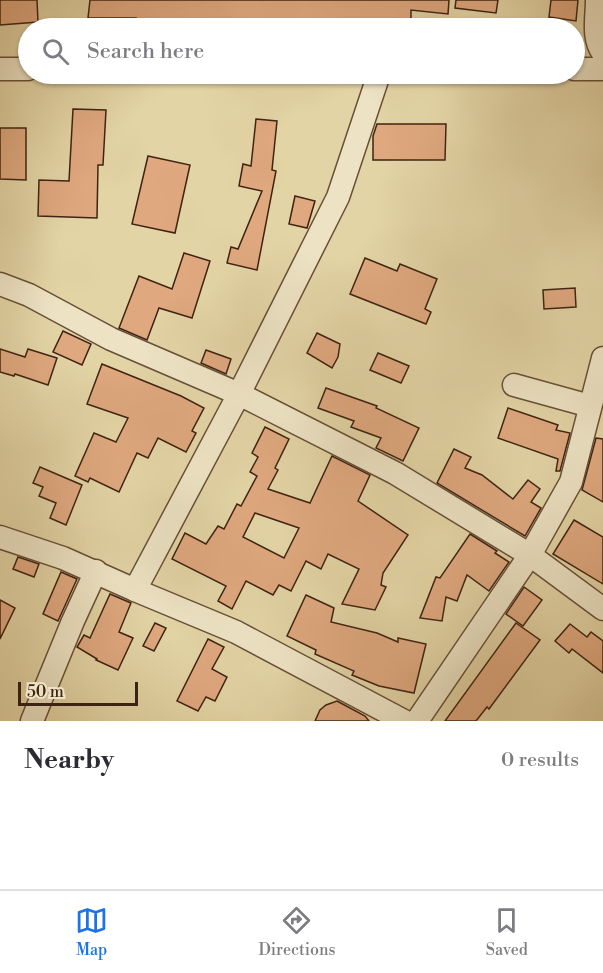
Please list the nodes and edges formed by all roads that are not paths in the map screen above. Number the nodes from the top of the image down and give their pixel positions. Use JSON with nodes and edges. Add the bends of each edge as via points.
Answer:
{"nodes":[{"id":1,"x":597,"y":0,"type":"edge"},
{"id":2,"x":603,"y":53,"type":"edge"},
{"id":3,"x":0,"y":69,"type":"edge"},
{"id":4,"x":18,"y":69,"type":"edge"},
{"id":5,"x":585,"y":69,"type":"edge"},
{"id":6,"x":603,"y":69,"type":"edge"},
{"id":7,"x":376,"y":84,"type":"edge"},
{"id":8,"x":0,"y":284,"type":"edge"},
{"id":9,"x":603,"y":358,"type":"edge"},
{"id":10,"x":514,"y":385,"type":"dead end"},
{"id":11,"x":238,"y":394,"type":"junction"},
{"id":12,"x":591,"y":406,"type":"junction"},
{"id":13,"x":0,"y":537,"type":"edge"},
{"id":14,"x":530,"y":555,"type":"junction"},
{"id":15,"x":96,"y":571,"type":"junction"},
{"id":16,"x":135,"y":590,"type":"junction"},
{"id":17,"x":603,"y":609,"type":"edge"},
{"id":18,"x":32,"y":721,"type":"edge"},
{"id":19,"x":404,"y":721,"type":"edge"},
{"id":20,"x":417,"y":721,"type":"edge"}],
"edges":[{"from":1,"to":2,"type":"street","via":[[596,36]]},
{"from":3,"to":4,"type":"street"},
{"from":5,"to":6,"type":"street"},
{"from":7,"to":11,"type":"street","via":[[338,197]]},
{"from":8,"to":11,"type":"street","via":[[29,295],[111,339]]},
{"from":9,"to":12,"type":"street"},
{"from":10,"to":12,"type":"street"},
{"from":11,"to":14,"type":"street","via":[[395,473]]},
{"from":11,"to":16,"type":"street"},
{"from":12,"to":14,"type":"street","via":[[571,482]]},
{"from":13,"to":15,"type":"street"},
{"from":14,"to":17,"type":"street"},
{"from":14,"to":20,"type":"street"},
{"from":15,"to":16,"type":"street"},
{"from":15,"to":18,"type":"street"},
{"from":16,"to":19,"type":"street","via":[[236,632]]}]}
